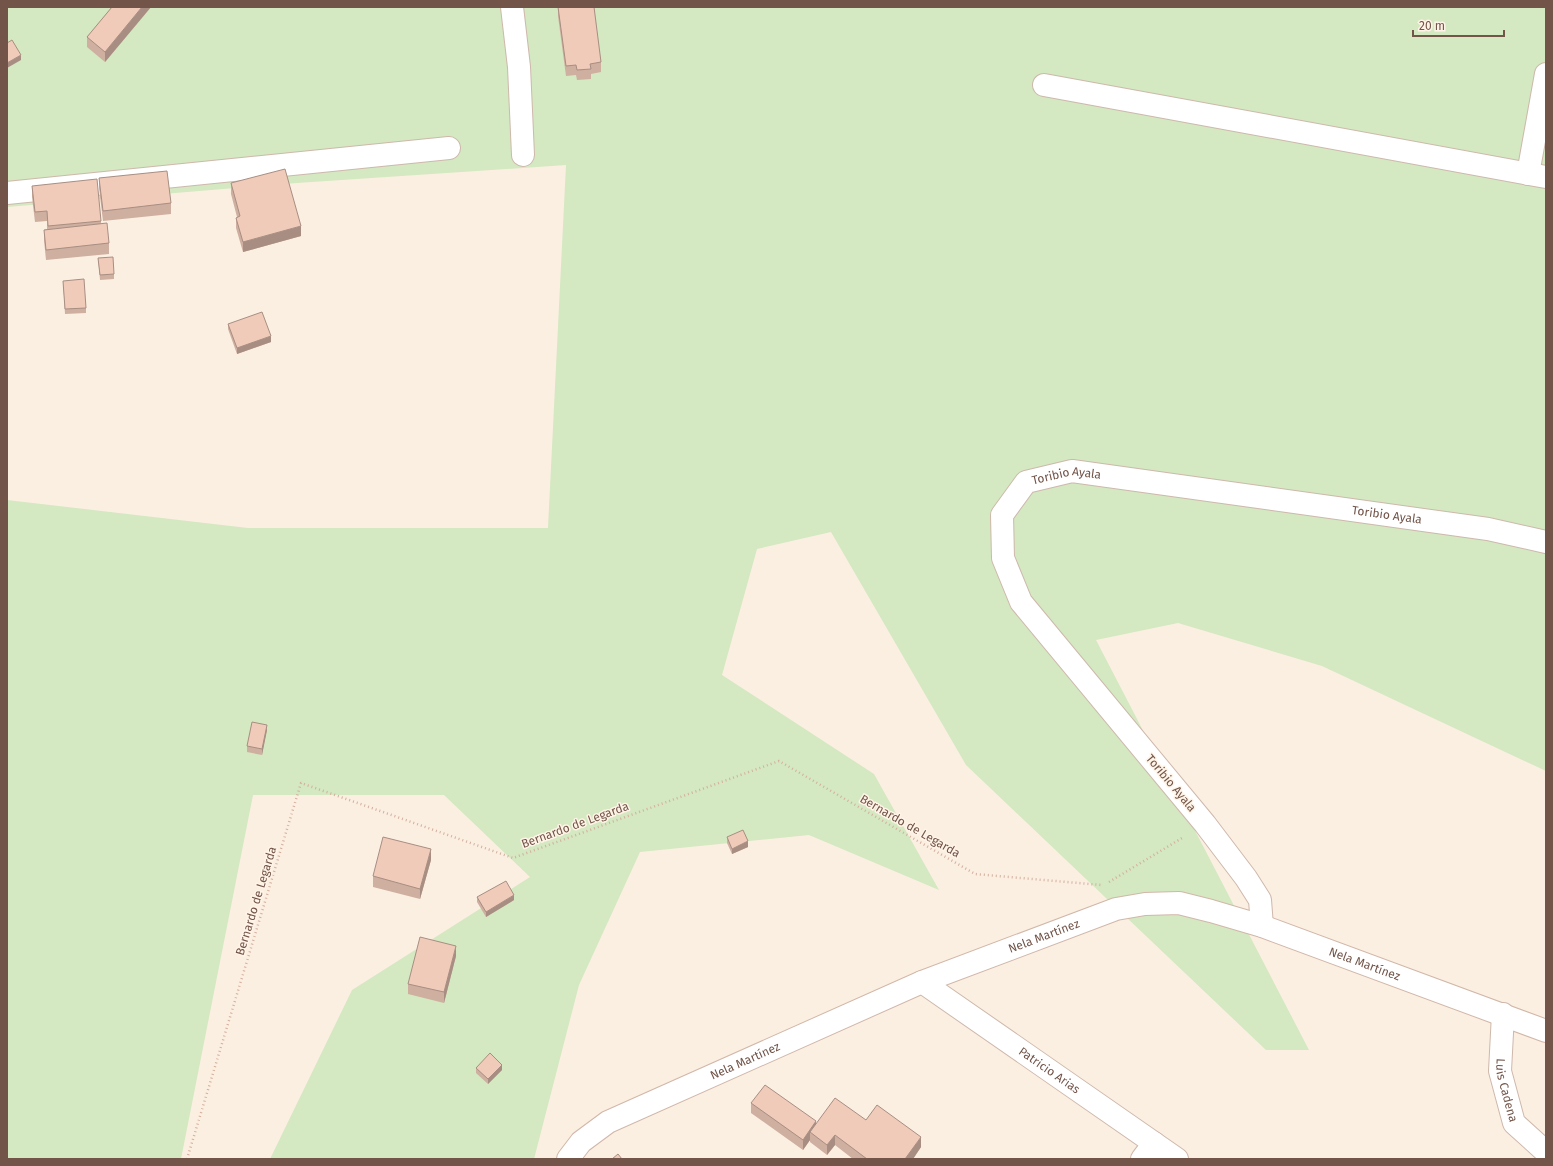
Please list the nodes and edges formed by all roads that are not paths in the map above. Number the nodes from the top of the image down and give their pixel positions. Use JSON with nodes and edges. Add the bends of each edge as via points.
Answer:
{"nodes":[{"id":1,"x":512,"y":7,"type":"edge"},
{"id":2,"x":1546,"y":74,"type":"edge"},
{"id":3,"x":1044,"y":84,"type":"dead end"},
{"id":4,"x":449,"y":148,"type":"dead end"},
{"id":5,"x":523,"y":156,"type":"dead end"},
{"id":6,"x":1537,"y":176,"type":"edge"},
{"id":7,"x":7,"y":193,"type":"edge"},
{"id":8,"x":1546,"y":542,"type":"edge"},
{"id":9,"x":1262,"y":926,"type":"junction"},
{"id":10,"x":922,"y":982,"type":"junction"},
{"id":11,"x":1502,"y":1014,"type":"junction"},
{"id":12,"x":1546,"y":1031,"type":"edge"},
{"id":13,"x":1148,"y":1151,"type":"edge"},
{"id":14,"x":1546,"y":1152,"type":"edge"},
{"id":15,"x":568,"y":1159,"type":"edge"},
{"id":16,"x":1177,"y":1159,"type":"edge"}],
"edges":[{"from":1,"to":5,"type":"street","via":[[519,67]]},
{"from":2,"to":6,"type":"street"},
{"from":3,"to":6,"type":"street"},
{"from":4,"to":7,"type":"street"},
{"from":8,"to":9,"type":"street","name":"Toribio Ayala","via":[[1488,529],[1072,471],[1026,482],[1002,515],[1003,558],[1021,602],[1205,824],[1246,878],[1260,900]]},
{"from":9,"to":10,"type":"street","name":"Nela Martínez","via":[[1179,903],[1116,908]]},
{"from":9,"to":11,"type":"street","name":"Nela Martínez"},
{"from":10,"to":13,"type":"street","name":"Patricio Arias"},
{"from":10,"to":15,"type":"street","name":"Nela Martínez","via":[[608,1122],[581,1142]]},
{"from":11,"to":12,"type":"street","name":"Nela Martínez"},
{"from":11,"to":14,"type":"street","name":"Luis Cadena","via":[[1500,1071],[1514,1123]]},
{"from":13,"to":16,"type":"street","name":"Patricio Arias"}]}
